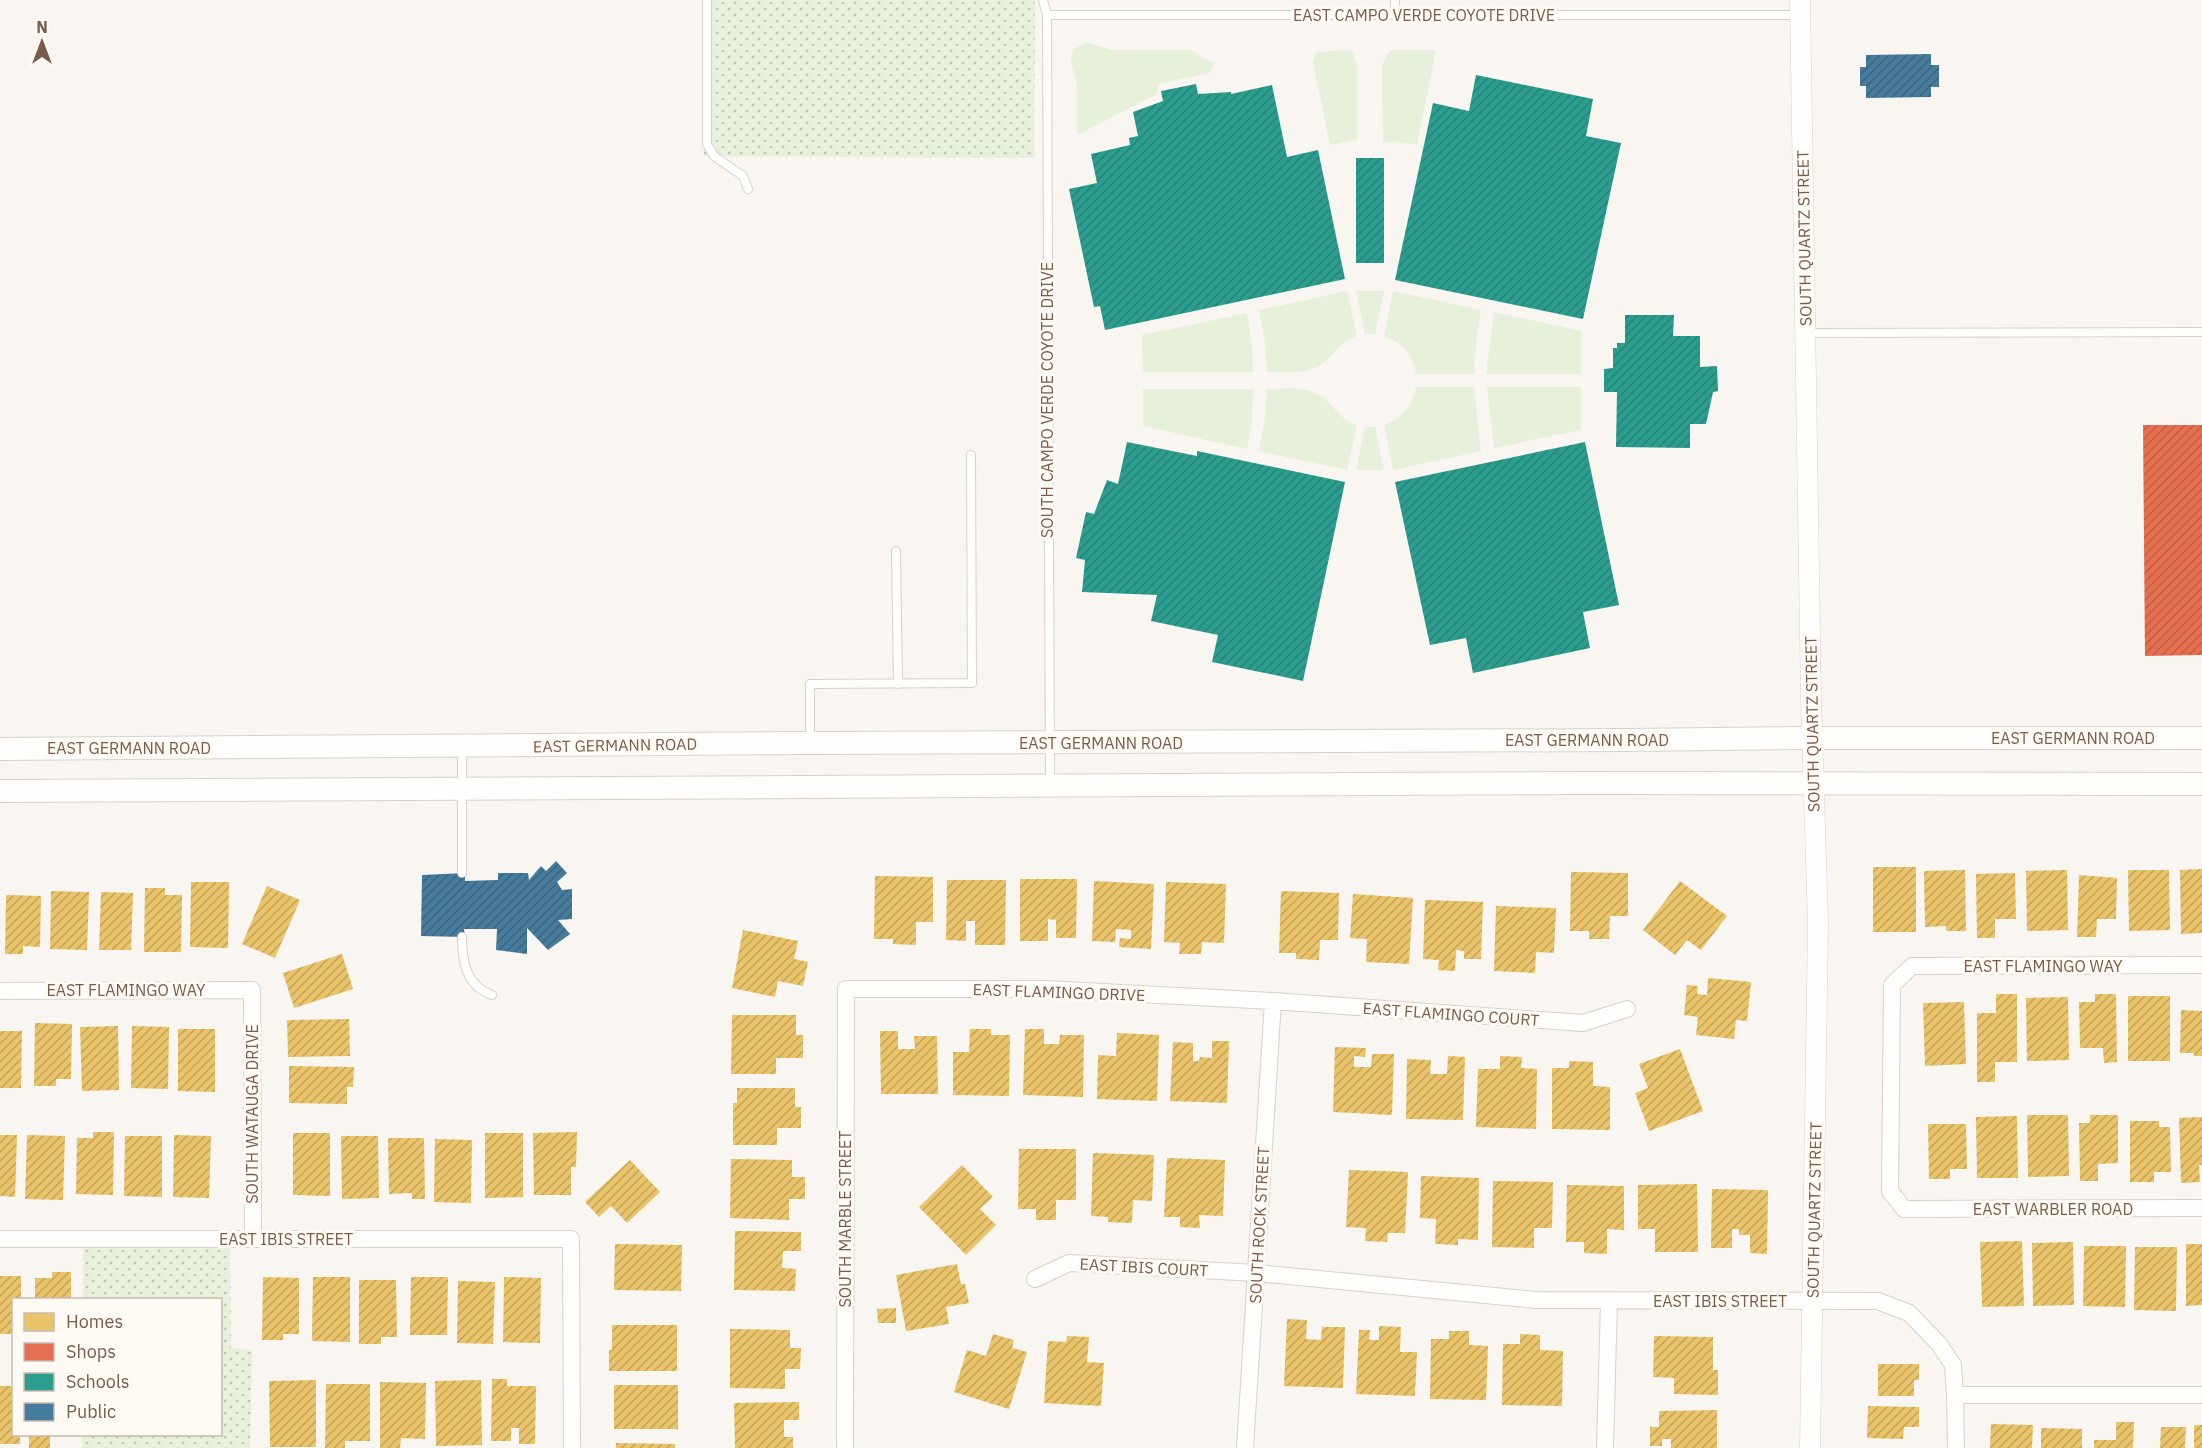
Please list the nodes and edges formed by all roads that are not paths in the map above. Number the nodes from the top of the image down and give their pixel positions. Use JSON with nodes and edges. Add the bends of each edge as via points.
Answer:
{"nodes":[{"id":1,"x":706,"y":0,"type":"edge"},
{"id":2,"x":1043,"y":0,"type":"edge"},
{"id":3,"x":1395,"y":0,"type":"edge"},
{"id":4,"x":1800,"y":7,"type":"edge"},
{"id":5,"x":1047,"y":15,"type":"junction"},
{"id":6,"x":1395,"y":15,"type":"junction"},
{"id":7,"x":748,"y":189,"type":"dead end"},
{"id":8,"x":2202,"y":332,"type":"edge"},
{"id":9,"x":1806,"y":333,"type":"junction"},
{"id":10,"x":971,"y":455,"type":"dead end"},
{"id":11,"x":896,"y":551,"type":"dead end"},
{"id":12,"x":898,"y":684,"type":"junction"},
{"id":13,"x":1812,"y":738,"type":"junction"},
{"id":14,"x":2202,"y":738,"type":"edge"},
{"id":15,"x":1049,"y":742,"type":"junction"},
{"id":16,"x":810,"y":743,"type":"junction"},
{"id":17,"x":462,"y":747,"type":"junction"},
{"id":18,"x":0,"y":749,"type":"edge"},
{"id":19,"x":1813,"y":783,"type":"junction"},
{"id":20,"x":2202,"y":784,"type":"edge"},
{"id":21,"x":1050,"y":786,"type":"junction"},
{"id":22,"x":463,"y":788,"type":"junction"},
{"id":23,"x":0,"y":791,"type":"edge"},
{"id":24,"x":462,"y":873,"type":"dead end"},
{"id":25,"x":462,"y":937,"type":"dead end"},
{"id":26,"x":2202,"y":965,"type":"edge"},
{"id":27,"x":846,"y":989,"type":"joint"},
{"id":28,"x":252,"y":990,"type":"joint"},
{"id":29,"x":0,"y":991,"type":"edge"},
{"id":30,"x":492,"y":995,"type":"dead end"},
{"id":31,"x":1273,"y":1001,"type":"junction"},
{"id":32,"x":1627,"y":1009,"type":"dead end"},
{"id":33,"x":2202,"y":1208,"type":"edge"},
{"id":34,"x":1904,"y":1209,"type":"joint"},
{"id":35,"x":0,"y":1239,"type":"edge"},
{"id":36,"x":253,"y":1239,"type":"junction"},
{"id":37,"x":1257,"y":1273,"type":"junction"},
{"id":38,"x":1035,"y":1279,"type":"dead end"},
{"id":39,"x":1813,"y":1301,"type":"junction"},
{"id":40,"x":1609,"y":1302,"type":"junction"},
{"id":41,"x":1955,"y":1395,"type":"junction"},
{"id":42,"x":2202,"y":1395,"type":"edge"},
{"id":43,"x":572,"y":1448,"type":"edge"},
{"id":44,"x":845,"y":1448,"type":"edge"},
{"id":45,"x":1245,"y":1448,"type":"edge"},
{"id":46,"x":1605,"y":1448,"type":"edge"},
{"id":47,"x":1810,"y":1448,"type":"edge"},
{"id":48,"x":1956,"y":1448,"type":"edge"}],
"edges":[{"from":1,"to":7,"type":"lane","via":[[707,144],[714,156],[743,176]]},
{"from":2,"to":5,"type":"lane","name":"SOUTH CAMPO VERDE COYOTE DRIVE"},
{"from":3,"to":6,"type":"lane"},
{"from":4,"to":6,"type":"lane","name":"EAST CAMPO VERDE COYOTE DRIVE"},
{"from":4,"to":9,"type":"street","name":"SOUTH QUARTZ STREET"},
{"from":5,"to":6,"type":"lane","name":"EAST CAMPO VERDE COYOTE DRIVE"},
{"from":5,"to":15,"type":"lane","name":"SOUTH CAMPO VERDE COYOTE DRIVE"},
{"from":8,"to":9,"type":"lane"},
{"from":9,"to":13,"type":"street","name":"SOUTH QUARTZ STREET"},
{"from":10,"to":12,"type":"lane","via":[[972,684]]},
{"from":11,"to":12,"type":"lane"},
{"from":12,"to":16,"type":"lane","via":[[810,684]]},
{"from":13,"to":14,"type":"main road","name":"EAST GERMANN ROAD"},
{"from":13,"to":15,"type":"main road","name":"EAST GERMANN ROAD"},
{"from":13,"to":19,"type":"street","name":"SOUTH QUARTZ STREET"},
{"from":15,"to":16,"type":"main road","name":"EAST GERMANN ROAD"},
{"from":15,"to":21,"type":"lane","name":"SOUTH CAMPO VERDE COYOTE DRIVE"},
{"from":16,"to":17,"type":"main road","name":"EAST GERMANN ROAD"},
{"from":17,"to":18,"type":"main road","name":"EAST GERMANN ROAD"},
{"from":17,"to":22,"type":"lane"},
{"from":19,"to":20,"type":"main road"},
{"from":19,"to":21,"type":"main road"},
{"from":19,"to":39,"type":"street","name":"SOUTH QUARTZ STREET","via":[[1818,924]]},
{"from":21,"to":22,"type":"main road"},
{"from":22,"to":23,"type":"main road"},
{"from":22,"to":24,"type":"lane"},
{"from":25,"to":30,"type":"lane","via":[[462,958],[468,975],[480,991]]},
{"from":26,"to":34,"type":"street","name":"EAST FLAMINGO WAY","via":[[1912,966],[1892,985],[1890,1191]]},
{"from":27,"to":31,"type":"street","name":"EAST FLAMINGO DRIVE","via":[[1046,989]]},
{"from":27,"to":44,"type":"street","name":"SOUTH MARBLE STREET"},
{"from":28,"to":29,"type":"street","name":"EAST FLAMINGO WAY"},
{"from":28,"to":36,"type":"street","name":"SOUTH WATAUGA DRIVE"},
{"from":31,"to":32,"type":"street","name":"EAST FLAMINGO COURT","via":[[1583,1023]]},
{"from":31,"to":37,"type":"street","name":"SOUTH ROCK STREET"},
{"from":33,"to":34,"type":"street","name":"EAST WARBLER ROAD"},
{"from":35,"to":36,"type":"street","name":"EAST IBIS STREET"},
{"from":36,"to":43,"type":"street","name":"EAST IBIS STREET","via":[[571,1239]]},
{"from":37,"to":38,"type":"street","name":"EAST IBIS COURT","via":[[1069,1263]]},
{"from":37,"to":40,"type":"street","name":"EAST IBIS STREET","via":[[1536,1300]]},
{"from":37,"to":45,"type":"street","name":"SOUTH ROCK STREET"},
{"from":39,"to":40,"type":"street","name":"EAST IBIS STREET"},
{"from":39,"to":41,"type":"street","name":"EAST IBIS STREET","via":[[1878,1300],[1909,1313],[1953,1365]]},
{"from":39,"to":47,"type":"street","name":"SOUTH QUARTZ STREET"},
{"from":40,"to":46,"type":"street"},
{"from":41,"to":42,"type":"street"},
{"from":41,"to":48,"type":"street","name":"EAST IBIS STREET"}]}
